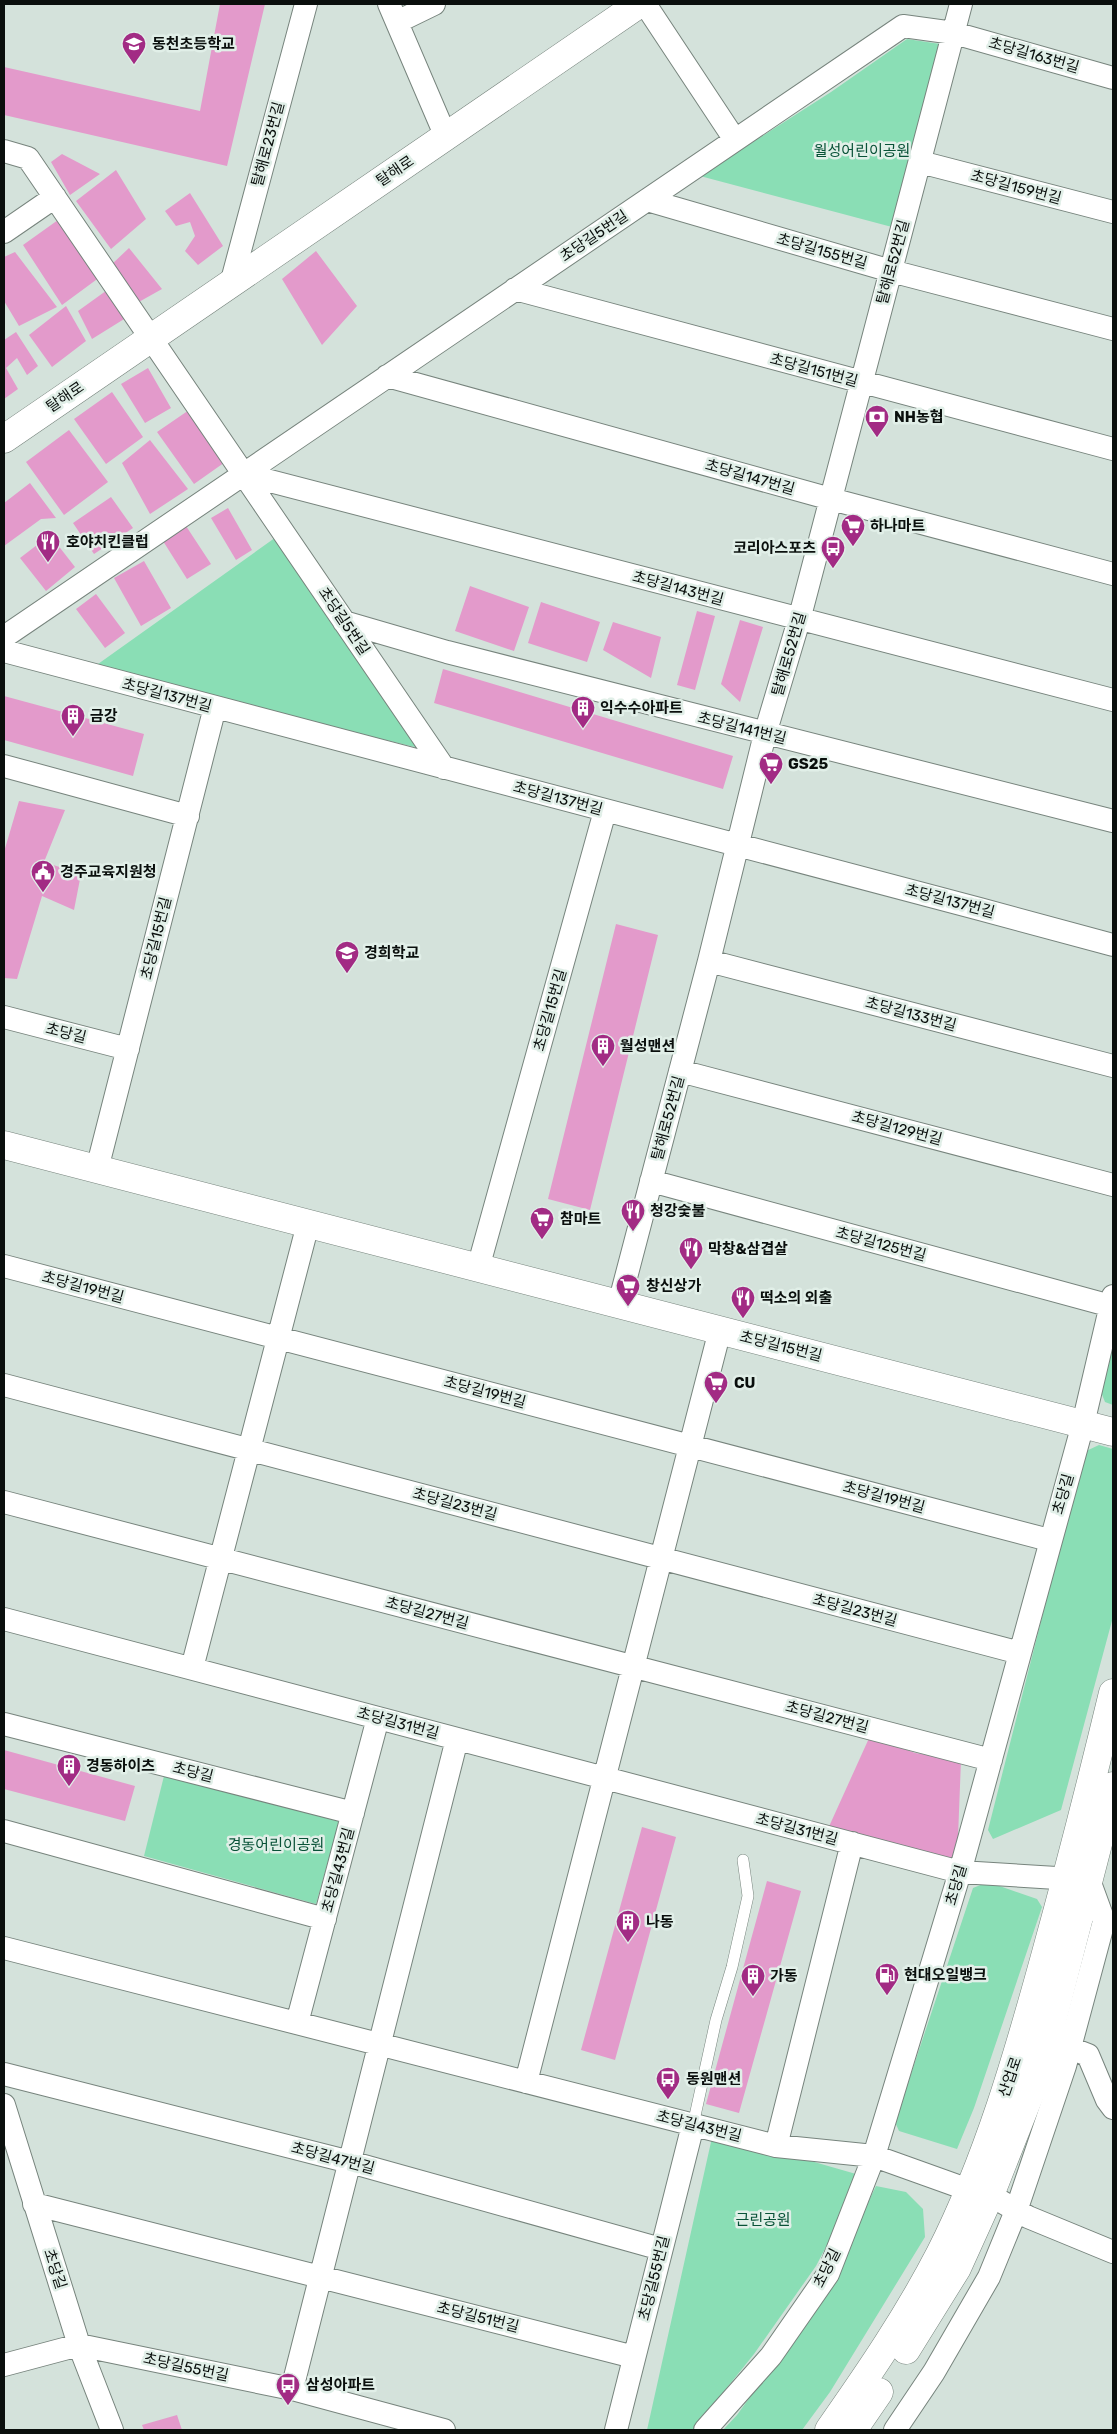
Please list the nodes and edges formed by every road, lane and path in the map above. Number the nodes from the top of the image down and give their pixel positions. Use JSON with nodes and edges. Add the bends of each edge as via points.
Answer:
{"nodes":[{"id":1,"x":306,"y":4,"type":"edge"},
{"id":2,"x":434,"y":4,"type":"edge"},
{"id":3,"x":640,"y":4,"type":"edge"},
{"id":4,"x":645,"y":4,"type":"edge"},
{"id":5,"x":962,"y":4,"type":"edge"},
{"id":6,"x":393,"y":13,"type":"edge"},
{"id":7,"x":954,"y":33,"type":"junction"},
{"id":8,"x":1113,"y":78,"type":"edge"},
{"id":9,"x":446,"y":137,"type":"junction"},
{"id":10,"x":735,"y":140,"type":"junction"},
{"id":11,"x":4,"y":151,"type":"edge"},
{"id":12,"x":920,"y":162,"type":"junction"},
{"id":13,"x":55,"y":197,"type":"junction"},
{"id":14,"x":647,"y":200,"type":"junction"},
{"id":15,"x":1113,"y":212,"type":"edge"},
{"id":16,"x":4,"y":232,"type":"edge"},
{"id":17,"x":891,"y":271,"type":"junction"},
{"id":18,"x":231,"y":284,"type":"junction"},
{"id":19,"x":515,"y":289,"type":"junction"},
{"id":20,"x":1113,"y":329,"type":"edge"},
{"id":21,"x":151,"y":338,"type":"junction"},
{"id":22,"x":387,"y":376,"type":"junction"},
{"id":23,"x":862,"y":382,"type":"junction"},
{"id":24,"x":4,"y":439,"type":"edge"},
{"id":25,"x":1113,"y":449,"type":"edge"},
{"id":26,"x":243,"y":474,"type":"junction"},
{"id":27,"x":831,"y":499,"type":"junction"},
{"id":28,"x":1113,"y":574,"type":"edge"},
{"id":29,"x":799,"y":620,"type":"junction"},
{"id":30,"x":344,"y":622,"type":"junction"},
{"id":31,"x":4,"y":637,"type":"edge"},
{"id":32,"x":4,"y":651,"type":"edge"},
{"id":33,"x":1113,"y":700,"type":"edge"},
{"id":34,"x":215,"y":707,"type":"junction"},
{"id":35,"x":765,"y":734,"type":"junction"},
{"id":36,"x":4,"y":766,"type":"edge"},
{"id":37,"x":444,"y":768,"type":"junction"},
{"id":38,"x":605,"y":811,"type":"junction"},
{"id":39,"x":188,"y":816,"type":"junction"},
{"id":40,"x":1113,"y":821,"type":"edge"},
{"id":41,"x":738,"y":843,"type":"junction"},
{"id":42,"x":1113,"y":945,"type":"edge"},
{"id":43,"x":709,"y":961,"type":"junction"},
{"id":44,"x":4,"y":1017,"type":"edge"},
{"id":45,"x":128,"y":1049,"type":"junction"},
{"id":46,"x":1113,"y":1066,"type":"edge"},
{"id":47,"x":680,"y":1071,"type":"junction"},
{"id":48,"x":4,"y":1145,"type":"edge"},
{"id":49,"x":97,"y":1169,"type":"junction"},
{"id":50,"x":651,"y":1181,"type":"junction"},
{"id":51,"x":1113,"y":1185,"type":"edge"},
{"id":52,"x":308,"y":1224,"type":"junction"},
{"id":53,"x":4,"y":1266,"type":"edge"},
{"id":54,"x":478,"y":1268,"type":"junction"},
{"id":55,"x":1112,"y":1301,"type":"edge"},
{"id":56,"x":619,"y":1304,"type":"junction"},
{"id":57,"x":720,"y":1330,"type":"junction"},
{"id":58,"x":279,"y":1338,"type":"junction"},
{"id":59,"x":4,"y":1385,"type":"edge"},
{"id":60,"x":1083,"y":1424,"type":"junction"},
{"id":61,"x":1113,"y":1432,"type":"edge"},
{"id":62,"x":690,"y":1446,"type":"junction"},
{"id":63,"x":248,"y":1450,"type":"junction"},
{"id":64,"x":4,"y":1502,"type":"edge"},
{"id":65,"x":1049,"y":1540,"type":"junction"},
{"id":66,"x":220,"y":1559,"type":"junction"},
{"id":67,"x":661,"y":1559,"type":"junction"},
{"id":68,"x":4,"y":1618,"type":"edge"},
{"id":69,"x":1020,"y":1654,"type":"junction"},
{"id":70,"x":633,"y":1667,"type":"junction"},
{"id":71,"x":192,"y":1668,"type":"junction"},
{"id":72,"x":1113,"y":1693,"type":"edge"},
{"id":73,"x":378,"y":1718,"type":"junction"},
{"id":74,"x":4,"y":1724,"type":"edge"},
{"id":75,"x":457,"y":1739,"type":"junction"},
{"id":76,"x":991,"y":1760,"type":"junction"},
{"id":77,"x":605,"y":1778,"type":"junction"},
{"id":78,"x":1113,"y":1786,"type":"edge"},
{"id":79,"x":353,"y":1813,"type":"junction"},
{"id":80,"x":4,"y":1831,"type":"edge"},
{"id":81,"x":852,"y":1843,"type":"junction"},
{"id":82,"x":743,"y":1860,"type":"dead end"},
{"id":83,"x":960,"y":1872,"type":"junction"},
{"id":84,"x":1078,"y":1879,"type":"junction"},
{"id":85,"x":325,"y":1919,"type":"junction"},
{"id":86,"x":4,"y":1948,"type":"edge"},
{"id":87,"x":297,"y":2023,"type":"junction"},
{"id":88,"x":380,"y":2045,"type":"junction"},
{"id":89,"x":1070,"y":2048,"type":"junction"},
{"id":90,"x":4,"y":2074,"type":"edge"},
{"id":91,"x":526,"y":2082,"type":"junction"},
{"id":92,"x":4,"y":2105,"type":"edge"},
{"id":93,"x":1113,"y":2108,"type":"edge"},
{"id":94,"x":693,"y":2125,"type":"junction"},
{"id":95,"x":776,"y":2146,"type":"junction"},
{"id":96,"x":874,"y":2156,"type":"junction"},
{"id":97,"x":350,"y":2162,"type":"junction"},
{"id":98,"x":979,"y":2192,"type":"junction"},
{"id":99,"x":34,"y":2204,"type":"junction"},
{"id":100,"x":1016,"y":2210,"type":"junction"},
{"id":101,"x":662,"y":2249,"type":"junction"},
{"id":102,"x":1113,"y":2252,"type":"edge"},
{"id":103,"x":321,"y":2278,"type":"junction"},
{"id":104,"x":80,"y":2345,"type":"junction"},
{"id":105,"x":634,"y":2357,"type":"junction"},
{"id":106,"x":4,"y":2365,"type":"edge"},
{"id":107,"x":292,"y":2389,"type":"junction"},
{"id":108,"x":395,"y":2424,"type":"edge"},
{"id":109,"x":112,"y":2430,"type":"edge"},
{"id":110,"x":444,"y":2430,"type":"edge"},
{"id":111,"x":616,"y":2430,"type":"edge"},
{"id":112,"x":705,"y":2430,"type":"edge"},
{"id":113,"x":829,"y":2430,"type":"edge"},
{"id":114,"x":853,"y":2430,"type":"edge"},
{"id":115,"x":895,"y":2430,"type":"edge"}],
"edges":[{"from":1,"to":18,"type":"street","name":"탈해로23번길"},
{"from":2,"to":6,"type":"street"},
{"from":3,"to":9,"type":"street","name":"탈해로"},
{"from":4,"to":10,"type":"street"},
{"from":5,"to":7,"type":"street","name":"탈해로52번길"},
{"from":6,"to":9,"type":"street"},
{"from":7,"to":8,"type":"street","name":"초당길163번길"},
{"from":7,"to":10,"type":"street","name":"초당길5번길","via":[[903,26]]},
{"from":7,"to":12,"type":"street","name":"탈해로52번길"},
{"from":9,"to":18,"type":"street","name":"탈해로"},
{"from":10,"to":14,"type":"street","name":"초당길5번길"},
{"from":11,"to":13,"type":"street","via":[[28,158]]},
{"from":12,"to":15,"type":"street","name":"초당길159번길"},
{"from":12,"to":17,"type":"street","name":"탈해로52번길"},
{"from":13,"to":16,"type":"street"},
{"from":13,"to":21,"type":"street"},
{"from":14,"to":17,"type":"street","name":"초당길155번길"},
{"from":14,"to":19,"type":"street","name":"초당길5번길"},
{"from":17,"to":20,"type":"street","name":"초당길155번길"},
{"from":17,"to":23,"type":"street","name":"탈해로52번길"},
{"from":18,"to":21,"type":"street","name":"탈해로"},
{"from":19,"to":22,"type":"street","name":"초당길5번길"},
{"from":19,"to":23,"type":"street","name":"초당길151번길"},
{"from":21,"to":24,"type":"street","name":"탈해로"},
{"from":21,"to":26,"type":"street"},
{"from":22,"to":26,"type":"street","name":"초당길5번길"},
{"from":22,"to":27,"type":"street","name":"초당길147번길"},
{"from":23,"to":25,"type":"street","name":"초당길151번길"},
{"from":23,"to":27,"type":"street","name":"탈해로52번길"},
{"from":26,"to":29,"type":"street","name":"초당길143번길"},
{"from":26,"to":30,"type":"street","name":"초당길5번길"},
{"from":26,"to":31,"type":"street","name":"초당길5번길"},
{"from":27,"to":28,"type":"street","name":"초당길147번길"},
{"from":27,"to":29,"type":"street","name":"탈해로52번길"},
{"from":29,"to":33,"type":"street","name":"초당길143번길"},
{"from":29,"to":35,"type":"street","name":"탈해로52번길"},
{"from":30,"to":35,"type":"street","name":"초당길141번길","via":[[447,652]]},
{"from":30,"to":37,"type":"street","name":"초당길5번길"},
{"from":32,"to":34,"type":"street","name":"초당길137번길"},
{"from":34,"to":37,"type":"street","name":"초당길137번길"},
{"from":34,"to":39,"type":"street","name":"초당길15번길"},
{"from":35,"to":40,"type":"street","name":"초당길141번길"},
{"from":35,"to":41,"type":"street","name":"탈해로52번길"},
{"from":36,"to":39,"type":"street"},
{"from":37,"to":38,"type":"street","name":"초당길137번길"},
{"from":38,"to":41,"type":"street","name":"초당길137번길"},
{"from":38,"to":54,"type":"street","name":"초당길15번길"},
{"from":39,"to":45,"type":"street","name":"초당길15번길"},
{"from":41,"to":42,"type":"street","name":"초당길137번길"},
{"from":41,"to":43,"type":"street","name":"탈해로52번길"},
{"from":43,"to":46,"type":"street","name":"초당길133번길"},
{"from":43,"to":47,"type":"street","name":"탈해로52번길"},
{"from":44,"to":45,"type":"street","name":"초당길"},
{"from":45,"to":49,"type":"street","name":"초당길15번길"},
{"from":47,"to":50,"type":"street","name":"탈해로52번길"},
{"from":47,"to":51,"type":"street","name":"초당길129번길"},
{"from":48,"to":49,"type":"street","name":"초당길15번길"},
{"from":49,"to":52,"type":"street","name":"초당길15번길"},
{"from":50,"to":55,"type":"street","name":"초당길125번길"},
{"from":50,"to":56,"type":"street","name":"탈해로52번길"},
{"from":52,"to":54,"type":"street","name":"초당길15번길"},
{"from":52,"to":58,"type":"street"},
{"from":53,"to":58,"type":"street","name":"초당길19번길"},
{"from":54,"to":56,"type":"street","name":"초당길15번길"},
{"from":55,"to":60,"type":"street","name":"초당길"},
{"from":56,"to":57,"type":"street","name":"초당길15번길"},
{"from":57,"to":60,"type":"street","name":"초당길15번길"},
{"from":57,"to":62,"type":"street"},
{"from":58,"to":62,"type":"street","name":"초당길19번길"},
{"from":58,"to":63,"type":"street"},
{"from":59,"to":63,"type":"street","name":"초당길23번길"},
{"from":60,"to":61,"type":"street","name":"초당길15번길"},
{"from":60,"to":65,"type":"street","name":"초당길"},
{"from":62,"to":65,"type":"street","name":"초당길19번길"},
{"from":62,"to":67,"type":"street"},
{"from":63,"to":66,"type":"street"},
{"from":63,"to":67,"type":"street","name":"초당길23번길"},
{"from":64,"to":66,"type":"street","name":"초당길27번길"},
{"from":65,"to":69,"type":"street","name":"초당길"},
{"from":66,"to":70,"type":"street","name":"초당길27번길"},
{"from":66,"to":71,"type":"street"},
{"from":67,"to":69,"type":"street","name":"초당길23번길"},
{"from":67,"to":70,"type":"street"},
{"from":68,"to":71,"type":"street","name":"초당길31번길"},
{"from":69,"to":76,"type":"street","name":"초당길"},
{"from":70,"to":76,"type":"street","name":"초당길27번길"},
{"from":70,"to":77,"type":"street"},
{"from":71,"to":73,"type":"street","name":"초당길31번길"},
{"from":72,"to":84,"type":"street","name":"산업로"},
{"from":73,"to":75,"type":"street","name":"초당길31번길"},
{"from":73,"to":79,"type":"street","name":"초당길43번길"},
{"from":74,"to":79,"type":"street","name":"초당길"},
{"from":75,"to":77,"type":"street","name":"초당길31번길"},
{"from":75,"to":88,"type":"street"},
{"from":76,"to":83,"type":"street","name":"초당길"},
{"from":77,"to":81,"type":"street","name":"초당길31번길"},
{"from":77,"to":91,"type":"street"},
{"from":78,"to":84,"type":"street","name":"산업로"},
{"from":79,"to":85,"type":"street","name":"초당길43번길"},
{"from":80,"to":85,"type":"street"},
{"from":81,"to":83,"type":"street","name":"초당길31번길"},
{"from":81,"to":95,"type":"street"},
{"from":82,"to":94,"type":"lane","via":[[748,1896]]},
{"from":83,"to":84,"type":"street","name":"초당길31번길"},
{"from":83,"to":96,"type":"street","name":"초당길"},
{"from":84,"to":89,"type":"street","via":[[1104,1921]]},
{"from":84,"to":98,"type":"street","name":"산업로","via":[[1039,2071]]},
{"from":85,"to":87,"type":"street","name":"초당길43번길"},
{"from":86,"to":87,"type":"street","name":"초당길43번길"},
{"from":87,"to":88,"type":"street","name":"초당길43번길"},
{"from":88,"to":91,"type":"street","name":"초당길43번길"},
{"from":88,"to":97,"type":"street"},
{"from":89,"to":93,"type":"street","via":[[1088,2055]]},
{"from":89,"to":100,"type":"street"},
{"from":90,"to":97,"type":"street","name":"초당길47번길"},
{"from":91,"to":94,"type":"street","name":"초당길43번길"},
{"from":92,"to":99,"type":"street","name":"초당길"},
{"from":94,"to":95,"type":"street","name":"초당길43번길"},
{"from":94,"to":101,"type":"street","name":"초당길55번길"},
{"from":95,"to":96,"type":"street","name":"초당길43번길"},
{"from":96,"to":98,"type":"street","name":"초당길43번길"},
{"from":96,"to":112,"type":"street","name":"초당길","via":[[828,2274],[771,2356]]},
{"from":97,"to":101,"type":"street","name":"초당길47번길"},
{"from":97,"to":103,"type":"street"},
{"from":98,"to":100,"type":"street","name":"초당길43번길"},
{"from":98,"to":113,"type":"street","name":"산업로","via":[[889,2345]]},
{"from":98,"to":114,"type":"street","name":"산업로","via":[[957,2268]]},
{"from":99,"to":103,"type":"street","name":"초당길51번길"},
{"from":99,"to":104,"type":"street","name":"초당길"},
{"from":100,"to":102,"type":"street","name":"초당길43번길"},
{"from":100,"to":115,"type":"street","via":[[989,2277],[934,2372]]},
{"from":101,"to":105,"type":"street","name":"초당길55번길"},
{"from":103,"to":105,"type":"street","name":"초당길51번길"},
{"from":103,"to":107,"type":"street"},
{"from":104,"to":106,"type":"street"},
{"from":104,"to":107,"type":"street","name":"초당길55번길"},
{"from":104,"to":109,"type":"street","name":"초당길"},
{"from":105,"to":111,"type":"street","name":"초당길55번길"},
{"from":107,"to":108,"type":"street","name":"초당길55번길"},
{"from":108,"to":110,"type":"street","name":"초당길55번길"}]}
